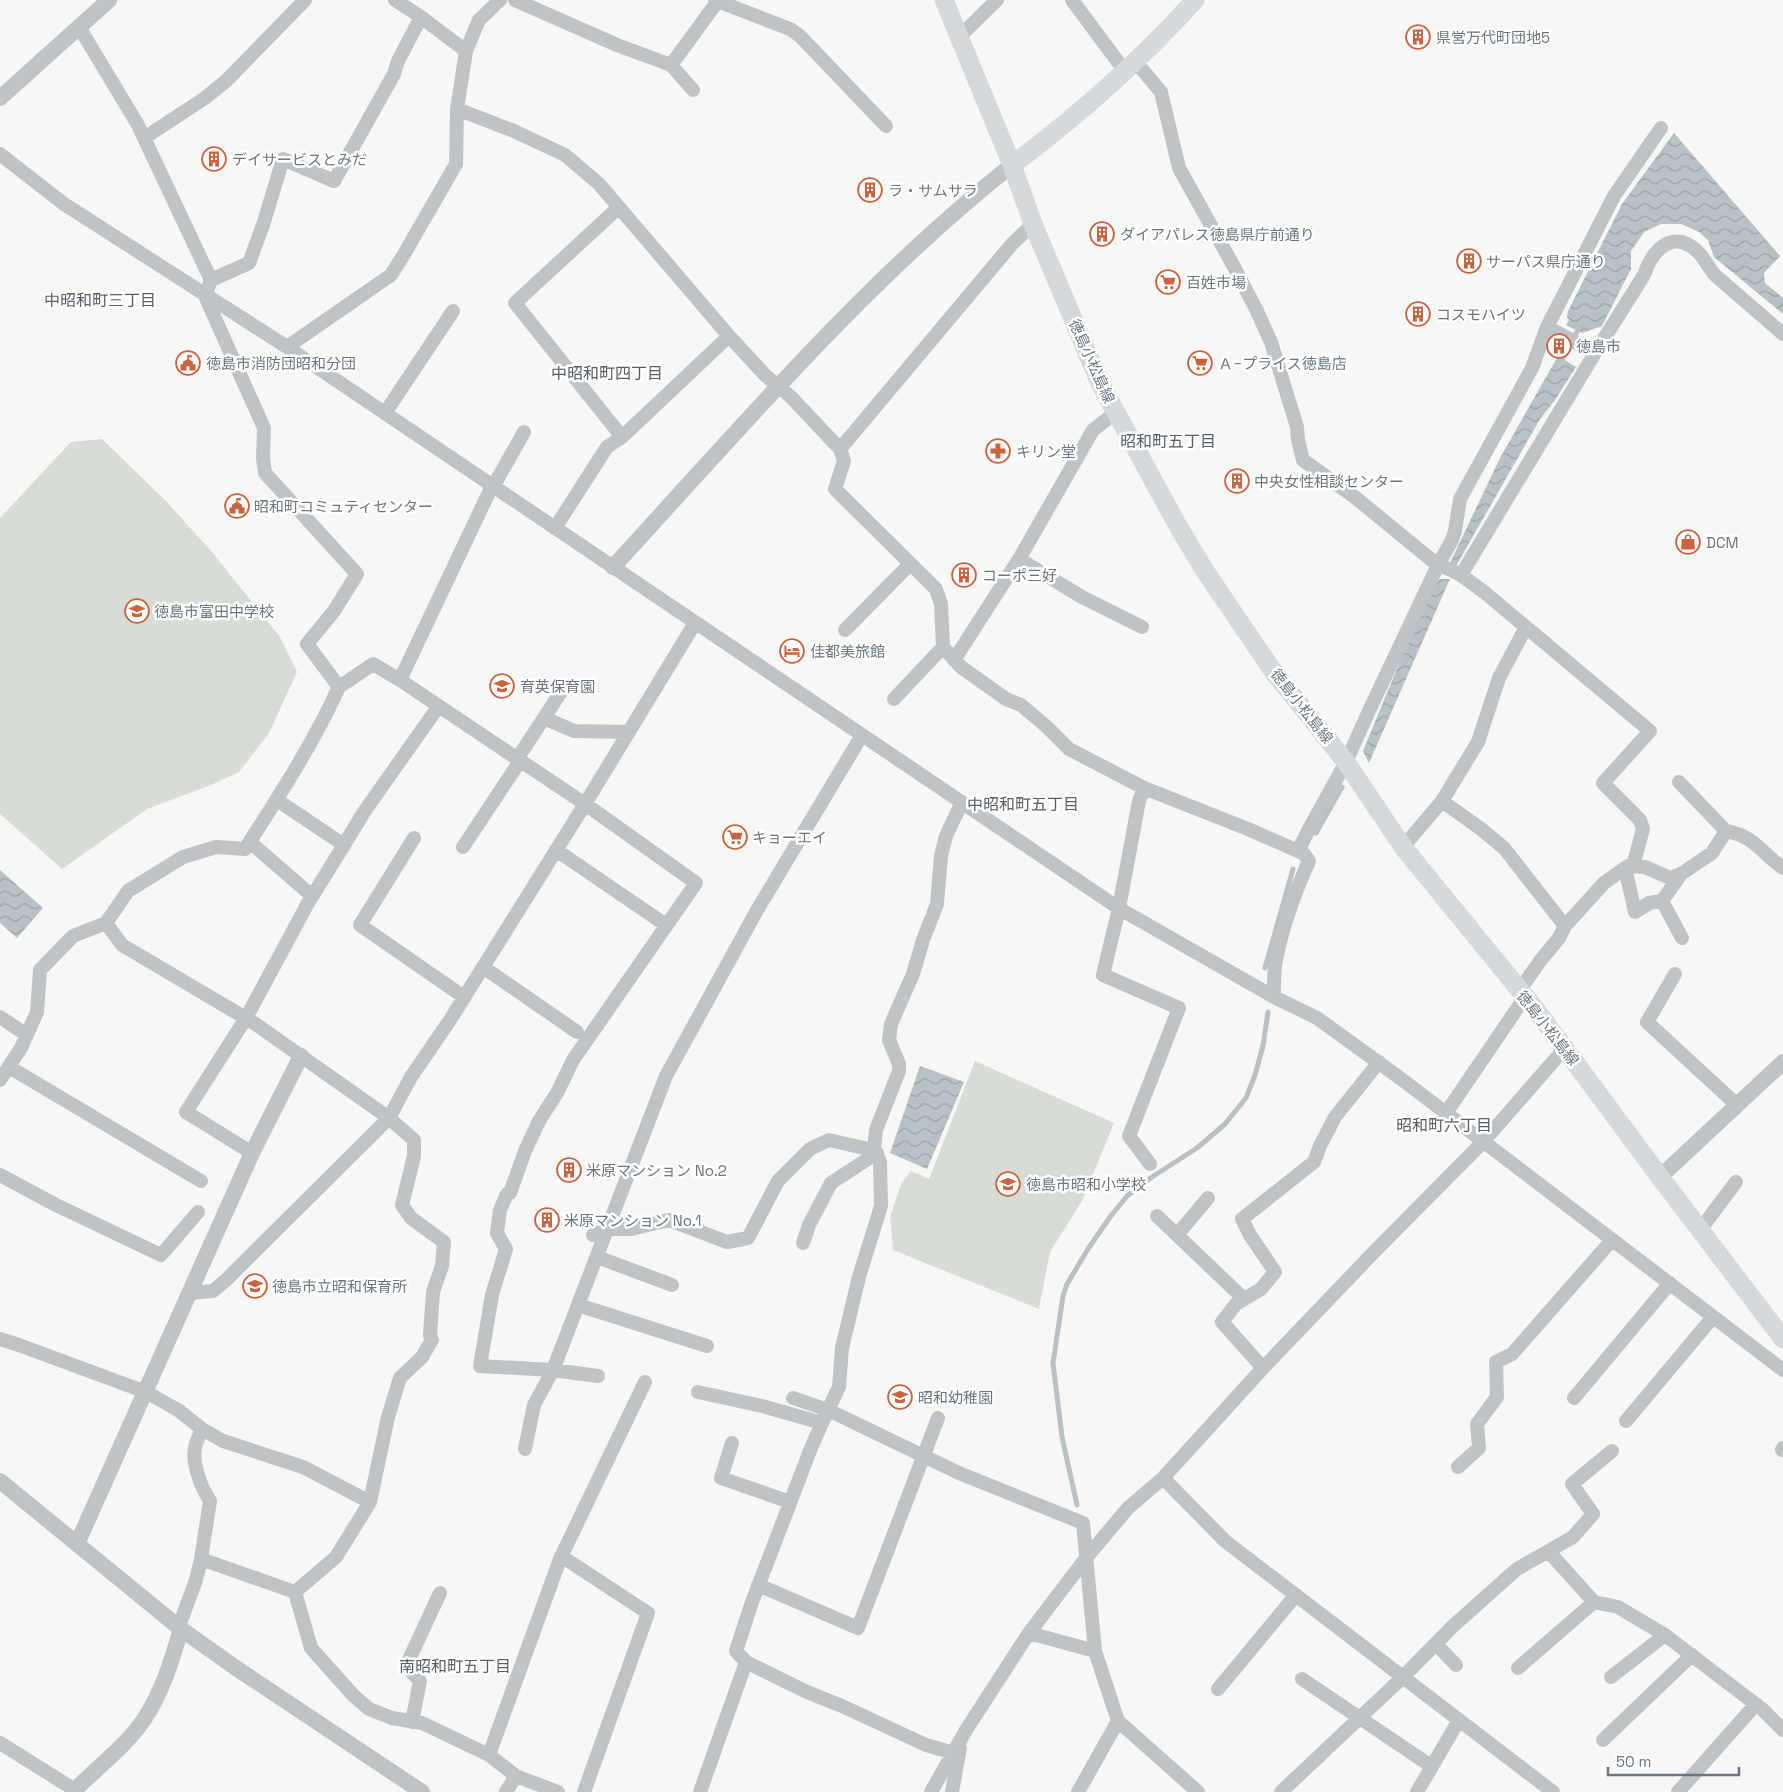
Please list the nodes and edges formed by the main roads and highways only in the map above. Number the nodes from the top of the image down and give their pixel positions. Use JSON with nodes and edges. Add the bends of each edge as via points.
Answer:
{"nodes":[{"id":1,"x":944,"y":0,"type":"edge"},
{"id":2,"x":1195,"y":0,"type":"edge"},
{"id":3,"x":1012,"y":165,"type":"junction"},
{"id":4,"x":1783,"y":1339,"type":"edge"}],
"edges":[{"from":1,"to":3,"type":"main road","name":"徳島小松島線"},
{"from":2,"to":3,"type":"main road","via":[[1130,65],[1054,133]]},
{"from":3,"to":4,"type":"main road","name":"徳島小松島線","via":[[1033,224],[1100,383],[1205,571],[1273,671],[1346,762],[1403,848],[1565,1048]]}]}
